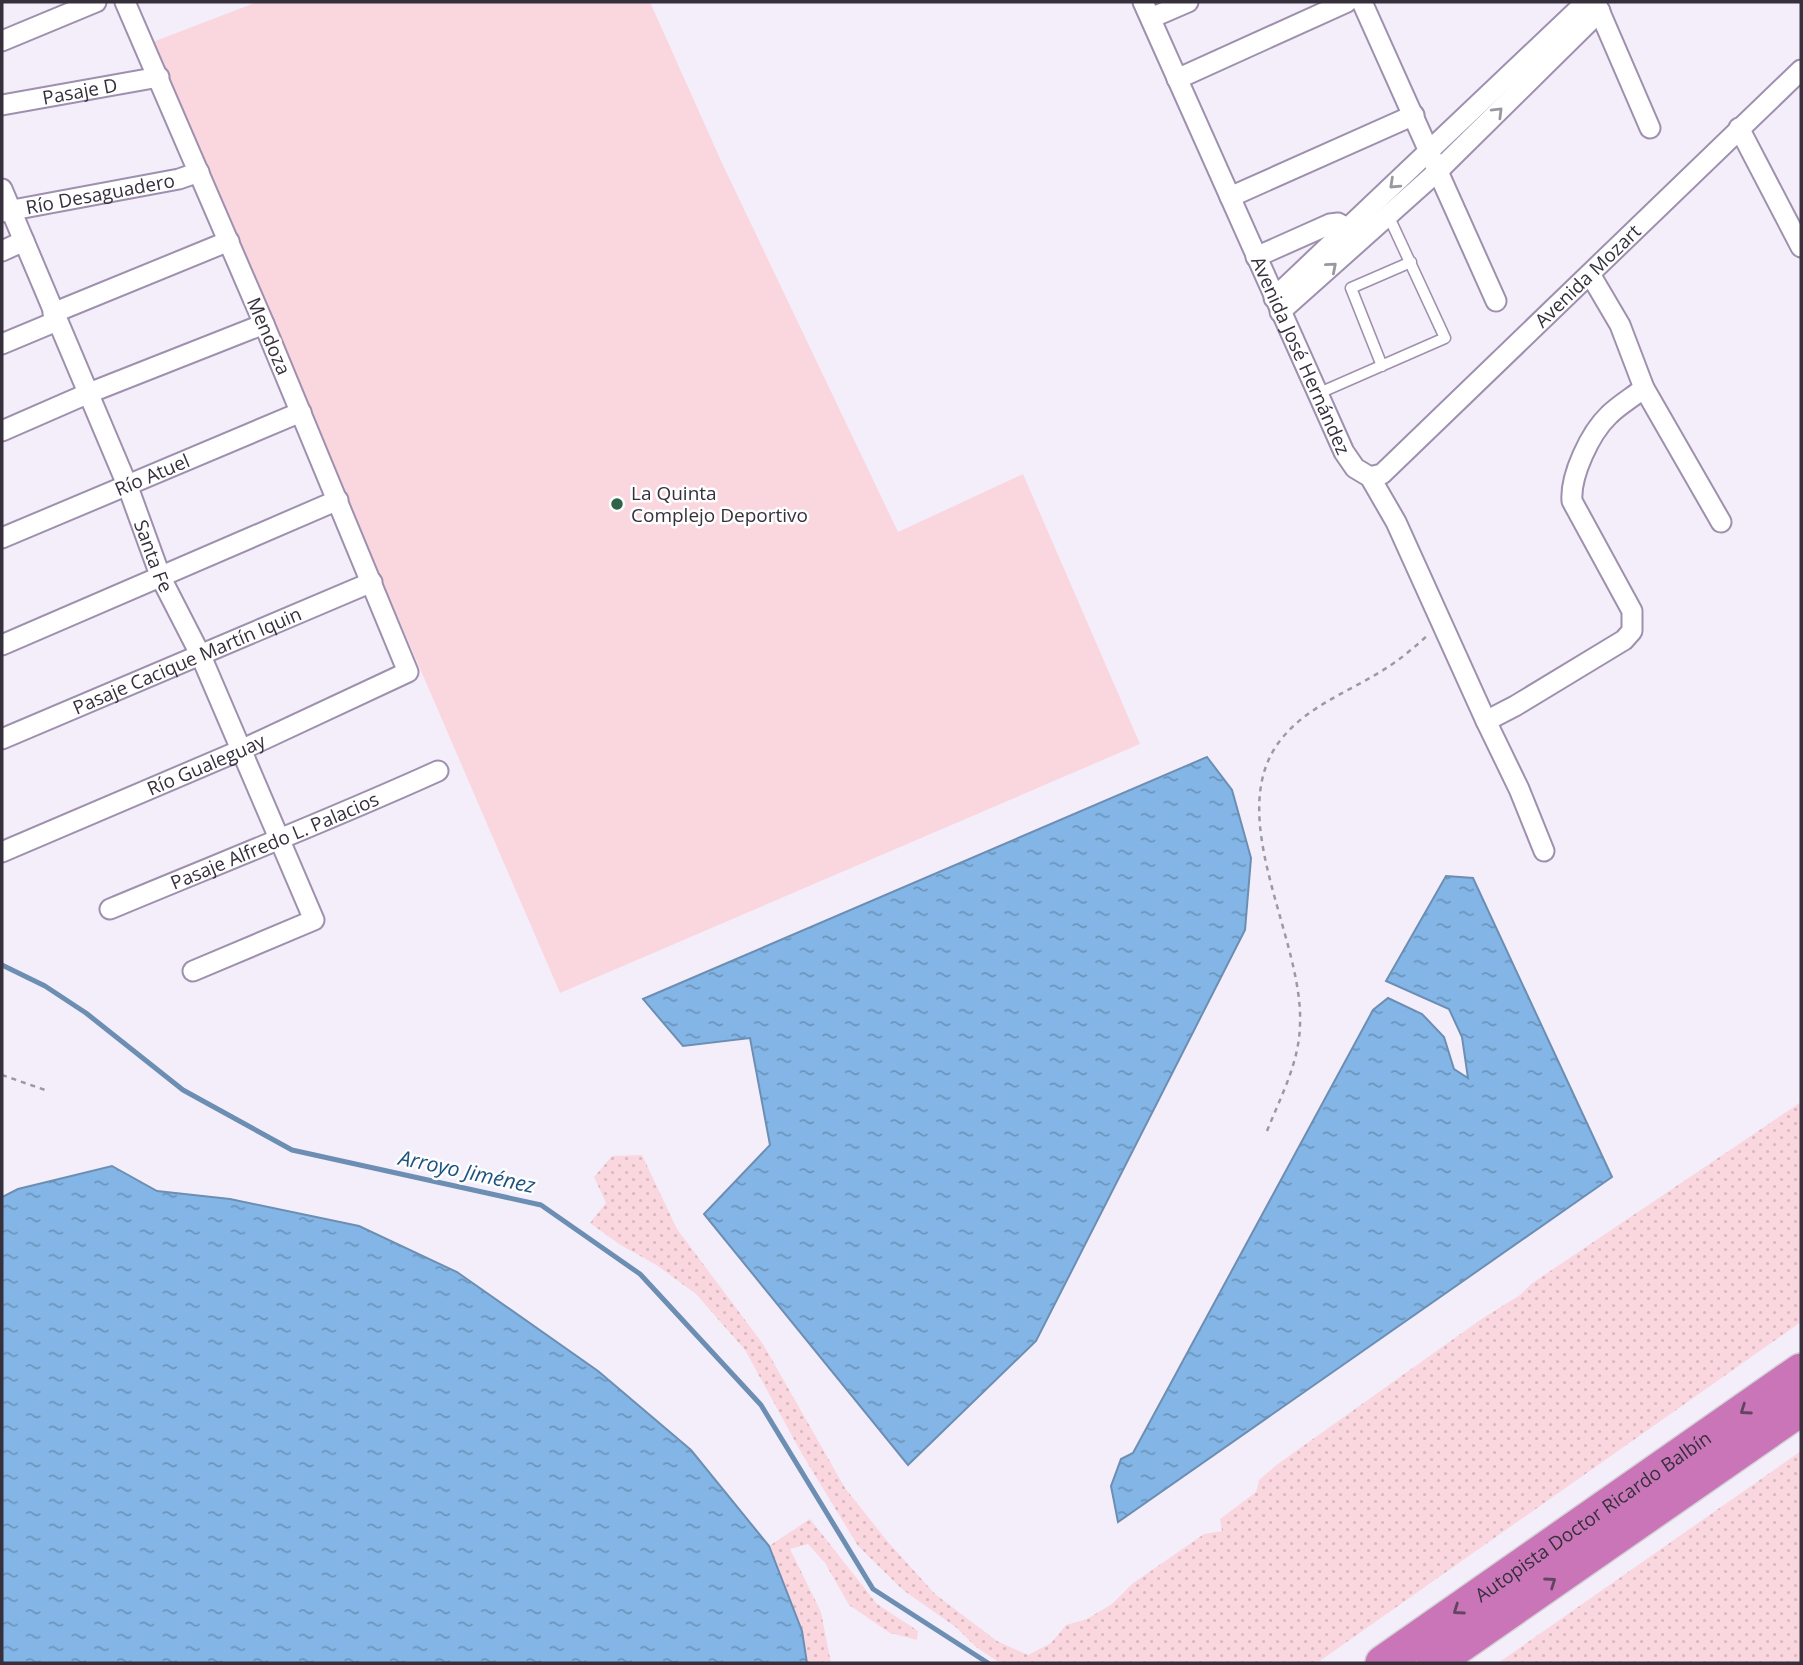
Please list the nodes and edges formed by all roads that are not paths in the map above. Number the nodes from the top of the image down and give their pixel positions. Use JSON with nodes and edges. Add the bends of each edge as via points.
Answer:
{"nodes":[{"id":1,"x":96,"y":2,"type":"edge"},
{"id":2,"x":125,"y":2,"type":"edge"},
{"id":3,"x":1188,"y":2,"type":"edge"},
{"id":4,"x":1347,"y":2,"type":"edge"},
{"id":5,"x":1362,"y":2,"type":"edge"},
{"id":6,"x":1594,"y":5,"type":"edge"},
{"id":7,"x":1147,"y":10,"type":"edge"},
{"id":8,"x":2,"y":41,"type":"edge"},
{"id":9,"x":1801,"y":70,"type":"edge"},
{"id":10,"x":159,"y":77,"type":"junction"},
{"id":11,"x":1177,"y":79,"type":"junction"},
{"id":12,"x":2,"y":105,"type":"edge"},
{"id":13,"x":1414,"y":114,"type":"junction"},
{"id":14,"x":1650,"y":128,"type":"dead end"},
{"id":15,"x":1739,"y":128,"type":"junction"},
{"id":16,"x":1430,"y":150,"type":"junction"},
{"id":17,"x":1439,"y":170,"type":"junction"},
{"id":18,"x":199,"y":172,"type":"junction"},
{"id":19,"x":2,"y":189,"type":"edge"},
{"id":20,"x":1230,"y":197,"type":"junction"},
{"id":21,"x":6,"y":211,"type":"edge"},
{"id":22,"x":1389,"y":217,"type":"junction"},
{"id":23,"x":1347,"y":228,"type":"junction"},
{"id":24,"x":229,"y":241,"type":"junction"},
{"id":25,"x":24,"y":242,"type":"junction"},
{"id":26,"x":1801,"y":247,"type":"edge"},
{"id":27,"x":2,"y":251,"type":"edge"},
{"id":28,"x":1256,"y":257,"type":"junction"},
{"id":29,"x":1410,"y":262,"type":"junction"},
{"id":30,"x":1590,"y":274,"type":"junction"},
{"id":31,"x":1496,"y":300,"type":"dead end"},
{"id":32,"x":1277,"y":305,"type":"junction"},
{"id":33,"x":55,"y":317,"type":"junction"},
{"id":34,"x":264,"y":324,"type":"junction"},
{"id":35,"x":2,"y":344,"type":"edge"},
{"id":36,"x":1382,"y":366,"type":"junction"},
{"id":37,"x":1644,"y":388,"type":"junction"},
{"id":38,"x":89,"y":393,"type":"junction"},
{"id":39,"x":1317,"y":394,"type":"junction"},
{"id":40,"x":301,"y":412,"type":"junction"},
{"id":41,"x":2,"y":431,"type":"edge"},
{"id":42,"x":1370,"y":477,"type":"junction"},
{"id":43,"x":128,"y":486,"type":"junction"},
{"id":44,"x":338,"y":500,"type":"junction"},
{"id":45,"x":1721,"y":522,"type":"dead end"},
{"id":46,"x":2,"y":538,"type":"edge"},
{"id":47,"x":162,"y":578,"type":"junction"},
{"id":48,"x":372,"y":582,"type":"junction"},
{"id":49,"x":2,"y":645,"type":"edge"},
{"id":50,"x":201,"y":656,"type":"junction"},
{"id":51,"x":408,"y":672,"type":"joint"},
{"id":52,"x":1486,"y":721,"type":"junction"},
{"id":53,"x":2,"y":740,"type":"edge"},
{"id":54,"x":241,"y":750,"type":"junction"},
{"id":55,"x":438,"y":771,"type":"dead end"},
{"id":56,"x":279,"y":838,"type":"junction"},
{"id":57,"x":1544,"y":851,"type":"dead end"},
{"id":58,"x":2,"y":852,"type":"edge"},
{"id":59,"x":110,"y":909,"type":"dead end"},
{"id":60,"x":193,"y":971,"type":"dead end"},
{"id":61,"x":1801,"y":1371,"type":"edge"},
{"id":62,"x":1801,"y":1408,"type":"edge"},
{"id":63,"x":1383,"y":1663,"type":"edge"},
{"id":64,"x":1434,"y":1663,"type":"edge"}],
"edges":[{"from":1,"to":8,"type":"street"},
{"from":2,"to":10,"type":"street","name":"Mendoza"},
{"from":3,"to":7,"type":"street"},
{"from":4,"to":11,"type":"street"},
{"from":5,"to":13,"type":"street"},
{"from":6,"to":14,"type":"street"},
{"from":6,"to":16,"type":"street"},
{"from":17,"to":6,"type":"street","one_way":true},
{"from":7,"to":11,"type":"street","name":"Avenida José Hernández"},
{"from":9,"to":15,"type":"street","name":"Avenida Mozart"},
{"from":10,"to":12,"type":"street","name":"Pasaje D"},
{"from":10,"to":18,"type":"street","name":"Mendoza"},
{"from":11,"to":20,"type":"street","name":"Avenida José Hernández"},
{"from":13,"to":16,"type":"street"},
{"from":13,"to":20,"type":"street"},
{"from":15,"to":26,"type":"street"},
{"from":15,"to":30,"type":"street","name":"Avenida Mozart"},
{"from":16,"to":17,"type":"street"},
{"from":16,"to":23,"type":"street","one_way":true},
{"from":17,"to":22,"type":"street"},
{"from":17,"to":31,"type":"street"},
{"from":18,"to":21,"type":"street","name":"Río Desaguadero"},
{"from":18,"to":24,"type":"street","name":"Mendoza"},
{"from":19,"to":21,"type":"street","name":"Santa Fe"},
{"from":20,"to":28,"type":"street","name":"Avenida José Hernández"},
{"from":21,"to":25,"type":"street","name":"Santa Fe"},
{"from":22,"to":29,"type":"lane"},
{"from":32,"to":22,"type":"street","one_way":true},
{"from":23,"to":28,"type":"street","via":[[1330,224]]},
{"from":23,"to":32,"type":"street"},
{"from":24,"to":33,"type":"street"},
{"from":24,"to":34,"type":"street","name":"Mendoza"},
{"from":25,"to":27,"type":"street"},
{"from":25,"to":33,"type":"street","name":"Santa Fe"},
{"from":28,"to":32,"type":"street","name":"Avenida José Hernández"},
{"from":29,"to":36,"type":"lane","via":[[1350,288]]},
{"from":29,"to":36,"type":"lane","via":[[1445,338]]},
{"from":30,"to":37,"type":"street","via":[[1620,325]]},
{"from":30,"to":42,"type":"street","name":"Avenida Mozart","via":[[1382,474]]},
{"from":32,"to":39,"type":"street","name":"Avenida José Hernández"},
{"from":33,"to":35,"type":"street"},
{"from":33,"to":38,"type":"street","name":"Santa Fe"},
{"from":34,"to":38,"type":"street"},
{"from":34,"to":40,"type":"street","name":"Mendoza"},
{"from":36,"to":39,"type":"lane"},
{"from":37,"to":45,"type":"street"},
{"from":37,"to":52,"type":"street","via":[[1607,416],[1571,488],[1572,501],[1632,611],[1632,631]]},
{"from":38,"to":41,"type":"street"},
{"from":38,"to":43,"type":"street","name":"Santa Fe"},
{"from":39,"to":42,"type":"street","name":"Avenida José Hernández","via":[[1344,452],[1355,468]]},
{"from":40,"to":43,"type":"street","name":"Río Atuel"},
{"from":40,"to":44,"type":"street","name":"Mendoza"},
{"from":42,"to":52,"type":"street","name":"Avenida José Hernández","via":[[1396,522]]},
{"from":43,"to":46,"type":"street","name":"Río Atuel"},
{"from":43,"to":47,"type":"street","name":"Santa Fe"},
{"from":44,"to":47,"type":"street"},
{"from":44,"to":48,"type":"street","name":"Mendoza"},
{"from":47,"to":49,"type":"street"},
{"from":47,"to":50,"type":"street","name":"Santa Fe"},
{"from":48,"to":50,"type":"street","name":"Pasaje Cacique Martín Iquin"},
{"from":48,"to":51,"type":"street","name":"Mendoza"},
{"from":50,"to":53,"type":"street","name":"Pasaje Cacique Martín Iquin"},
{"from":50,"to":54,"type":"street","name":"Santa Fe"},
{"from":51,"to":54,"type":"street","name":"Río Gualeguay"},
{"from":52,"to":57,"type":"street","name":"Avenida José Hernández"},
{"from":54,"to":56,"type":"street","name":"Santa Fe"},
{"from":54,"to":58,"type":"street","name":"Río Gualeguay"},
{"from":55,"to":56,"type":"street","name":"Pasaje Alfredo L. Palacios"},
{"from":56,"to":59,"type":"street","name":"Pasaje Alfredo L. Palacios"},
{"from":56,"to":60,"type":"street","name":"Santa Fe","via":[[314,920]]},
{"from":61,"to":63,"type":"highway","name":"Autopista Doctor Ricardo Balbín","one_way":true},
{"from":64,"to":62,"type":"highway","name":"Autopista Doctor Ricardo Balbín","one_way":true}]}
